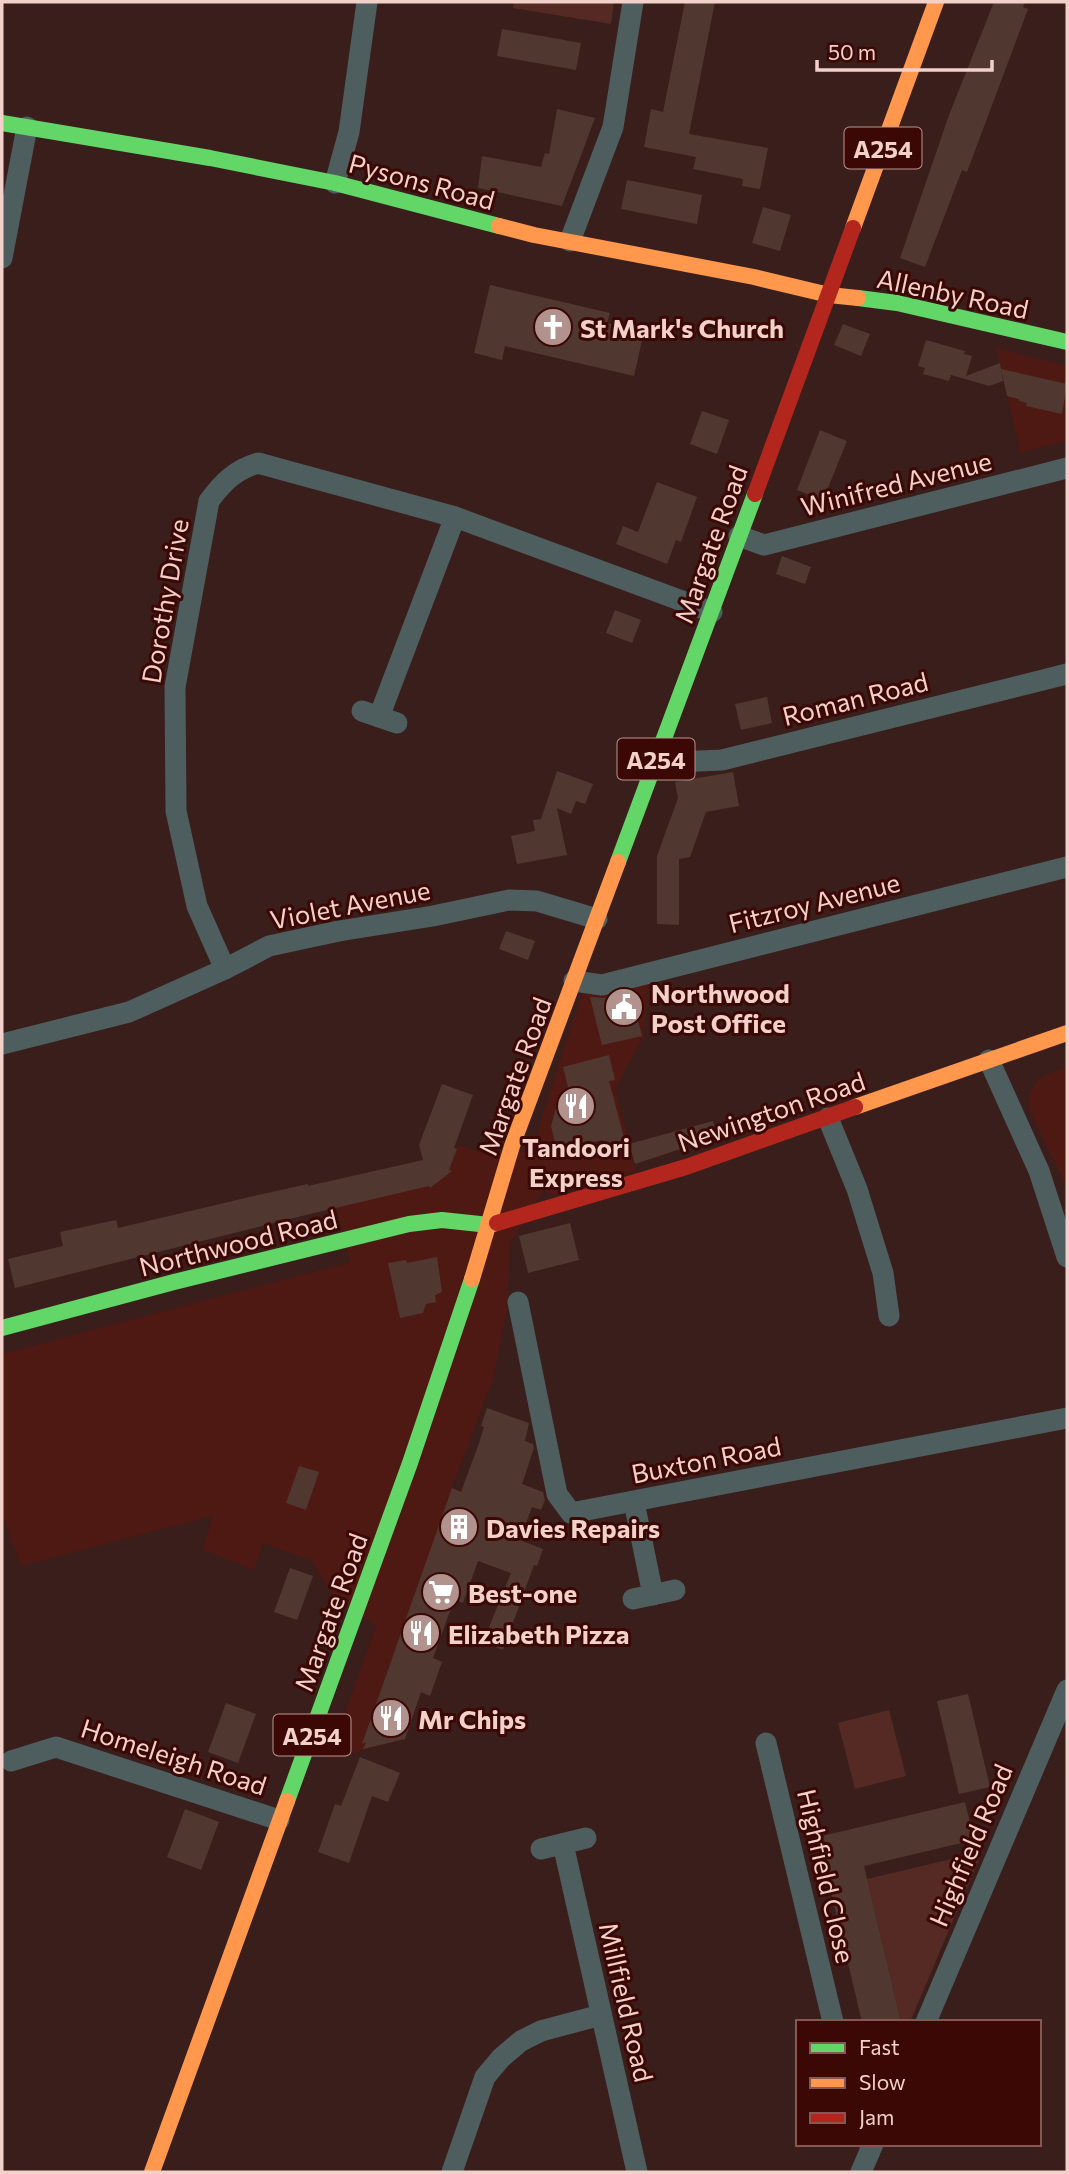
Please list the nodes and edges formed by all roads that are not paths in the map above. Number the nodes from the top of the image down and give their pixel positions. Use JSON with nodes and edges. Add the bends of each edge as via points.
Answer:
{"nodes":[{"id":1,"x":368,"y":2,"type":"edge"},
{"id":2,"x":633,"y":2,"type":"edge"},
{"id":3,"x":936,"y":2,"type":"edge"},
{"id":4,"x":2,"y":122,"type":"edge"},
{"id":5,"x":27,"y":127,"type":"junction"},
{"id":6,"x":335,"y":183,"type":"junction"},
{"id":7,"x":570,"y":241,"type":"junction"},
{"id":8,"x":2,"y":258,"type":"edge"},
{"id":9,"x":829,"y":295,"type":"junction"},
{"id":10,"x":1067,"y":342,"type":"edge"},
{"id":11,"x":1067,"y":468,"type":"edge"},
{"id":12,"x":455,"y":517,"type":"junction"},
{"id":13,"x":738,"y":536,"type":"junction"},
{"id":14,"x":712,"y":612,"type":"junction"},
{"id":15,"x":1067,"y":674,"type":"edge"},
{"id":16,"x":379,"y":717,"type":"dead end"},
{"id":17,"x":654,"y":762,"type":"junction"},
{"id":18,"x":1067,"y":867,"type":"edge"},
{"id":19,"x":597,"y":919,"type":"junction"},
{"id":20,"x":225,"y":970,"type":"junction"},
{"id":21,"x":574,"y":981,"type":"junction"},
{"id":22,"x":1067,"y":1033,"type":"edge"},
{"id":23,"x":2,"y":1044,"type":"edge"},
{"id":24,"x":989,"y":1060,"type":"junction"},
{"id":25,"x":828,"y":1118,"type":"junction"},
{"id":26,"x":489,"y":1225,"type":"junction"},
{"id":27,"x":1067,"y":1257,"type":"edge"},
{"id":28,"x":519,"y":1302,"type":"dead end"},
{"id":29,"x":889,"y":1316,"type":"dead end"},
{"id":30,"x":2,"y":1328,"type":"edge"},
{"id":31,"x":1067,"y":1418,"type":"edge"},
{"id":32,"x":634,"y":1502,"type":"junction"},
{"id":33,"x":676,"y":1590,"type":"dead end"},
{"id":34,"x":1067,"y":1690,"type":"edge"},
{"id":35,"x":766,"y":1743,"type":"dead end"},
{"id":36,"x":10,"y":1761,"type":"dead end"},
{"id":37,"x":279,"y":1820,"type":"junction"},
{"id":38,"x":586,"y":1838,"type":"dead end"},
{"id":39,"x":563,"y":1844,"type":"junction"},
{"id":40,"x":541,"y":1849,"type":"dead end"},
{"id":41,"x":601,"y":2015,"type":"junction"},
{"id":42,"x":833,"y":2020,"type":"edge"},
{"id":43,"x":927,"y":2020,"type":"edge"},
{"id":44,"x":872,"y":2146,"type":"edge"},
{"id":45,"x":152,"y":2172,"type":"edge"},
{"id":46,"x":452,"y":2172,"type":"edge"},
{"id":47,"x":637,"y":2172,"type":"edge"},
{"id":48,"x":861,"y":2172,"type":"edge"}],
"edges":[{"from":1,"to":6,"type":"street","via":[[349,132]]},
{"from":2,"to":7,"type":"street","via":[[612,127]]},
{"from":3,"to":9,"type":"main road","name":"Margate Road","number":"A254"},
{"from":4,"to":5,"type":"main road","name":"Pysons Road"},
{"from":5,"to":6,"type":"main road","name":"Pysons Road"},
{"from":5,"to":8,"type":"street"},
{"from":6,"to":7,"type":"main road","name":"Pysons Road"},
{"from":7,"to":9,"type":"main road","name":"Pysons Road"},
{"from":9,"to":10,"type":"main road","name":"Allenby Road","via":[[897,303]]},
{"from":9,"to":13,"type":"main road","name":"Margate Road","number":"A254"},
{"from":11,"to":13,"type":"street","name":"Winifred Avenue","via":[[764,545]]},
{"from":12,"to":14,"type":"street","name":"Dorothy Drive"},
{"from":12,"to":16,"type":"street"},
{"from":12,"to":20,"type":"street","name":"Dorothy Drive","via":[[258,463],[223,482],[209,500],[176,687],[176,811],[197,906]]},
{"from":13,"to":14,"type":"main road","name":"Margate Road","number":"A254"},
{"from":14,"to":17,"type":"main road","name":"Margate Road","number":"A254"},
{"from":15,"to":17,"type":"street","name":"Roman Road","via":[[722,760]]},
{"from":17,"to":19,"type":"main road","name":"Margate Road","number":"A254"},
{"from":18,"to":21,"type":"street","name":"Fitzroy Avenue","via":[[602,985]]},
{"from":19,"to":20,"type":"street","name":"Violet Avenue","via":[[537,901],[509,900],[269,946]]},
{"from":19,"to":21,"type":"main road","name":"Margate Road","number":"A254"},
{"from":20,"to":23,"type":"street","name":"Violet Avenue","via":[[129,1012]]},
{"from":21,"to":26,"type":"main road","name":"Margate Road","number":"A254","via":[[512,1146]]},
{"from":22,"to":24,"type":"main road","name":"Newington Road"},
{"from":24,"to":25,"type":"main road","name":"Newington Road"},
{"from":24,"to":27,"type":"street","via":[[1039,1171]]},
{"from":25,"to":26,"type":"main road","name":"Newington Road","via":[[686,1167]]},
{"from":25,"to":29,"type":"street","via":[[857,1189],[879,1261]]},
{"from":26,"to":30,"type":"main road","name":"Northwood Road","via":[[442,1220],[409,1224]]},
{"from":26,"to":37,"type":"main road","name":"Margate Road","number":"A254","via":[[410,1463]]},
{"from":28,"to":32,"type":"street","name":"Buxton Road","via":[[558,1494],[571,1513]]},
{"from":31,"to":32,"type":"street","name":"Buxton Road"},
{"from":32,"to":33,"type":"street","via":[[643,1597]]},
{"from":34,"to":43,"type":"street","name":"Highfield Road"},
{"from":35,"to":42,"type":"street","name":"Highfield Close"},
{"from":36,"to":37,"type":"street","name":"Homeleigh Road","via":[[56,1747]]},
{"from":37,"to":45,"type":"main road","name":"Margate Road","number":"A254"},
{"from":38,"to":39,"type":"street"},
{"from":39,"to":40,"type":"street"},
{"from":39,"to":41,"type":"street","name":"Millfield Road"},
{"from":41,"to":46,"type":"street","via":[[541,2031],[501,2058],[485,2077]]},
{"from":41,"to":47,"type":"street","name":"Millfield Road"},
{"from":44,"to":48,"type":"street"}]}
